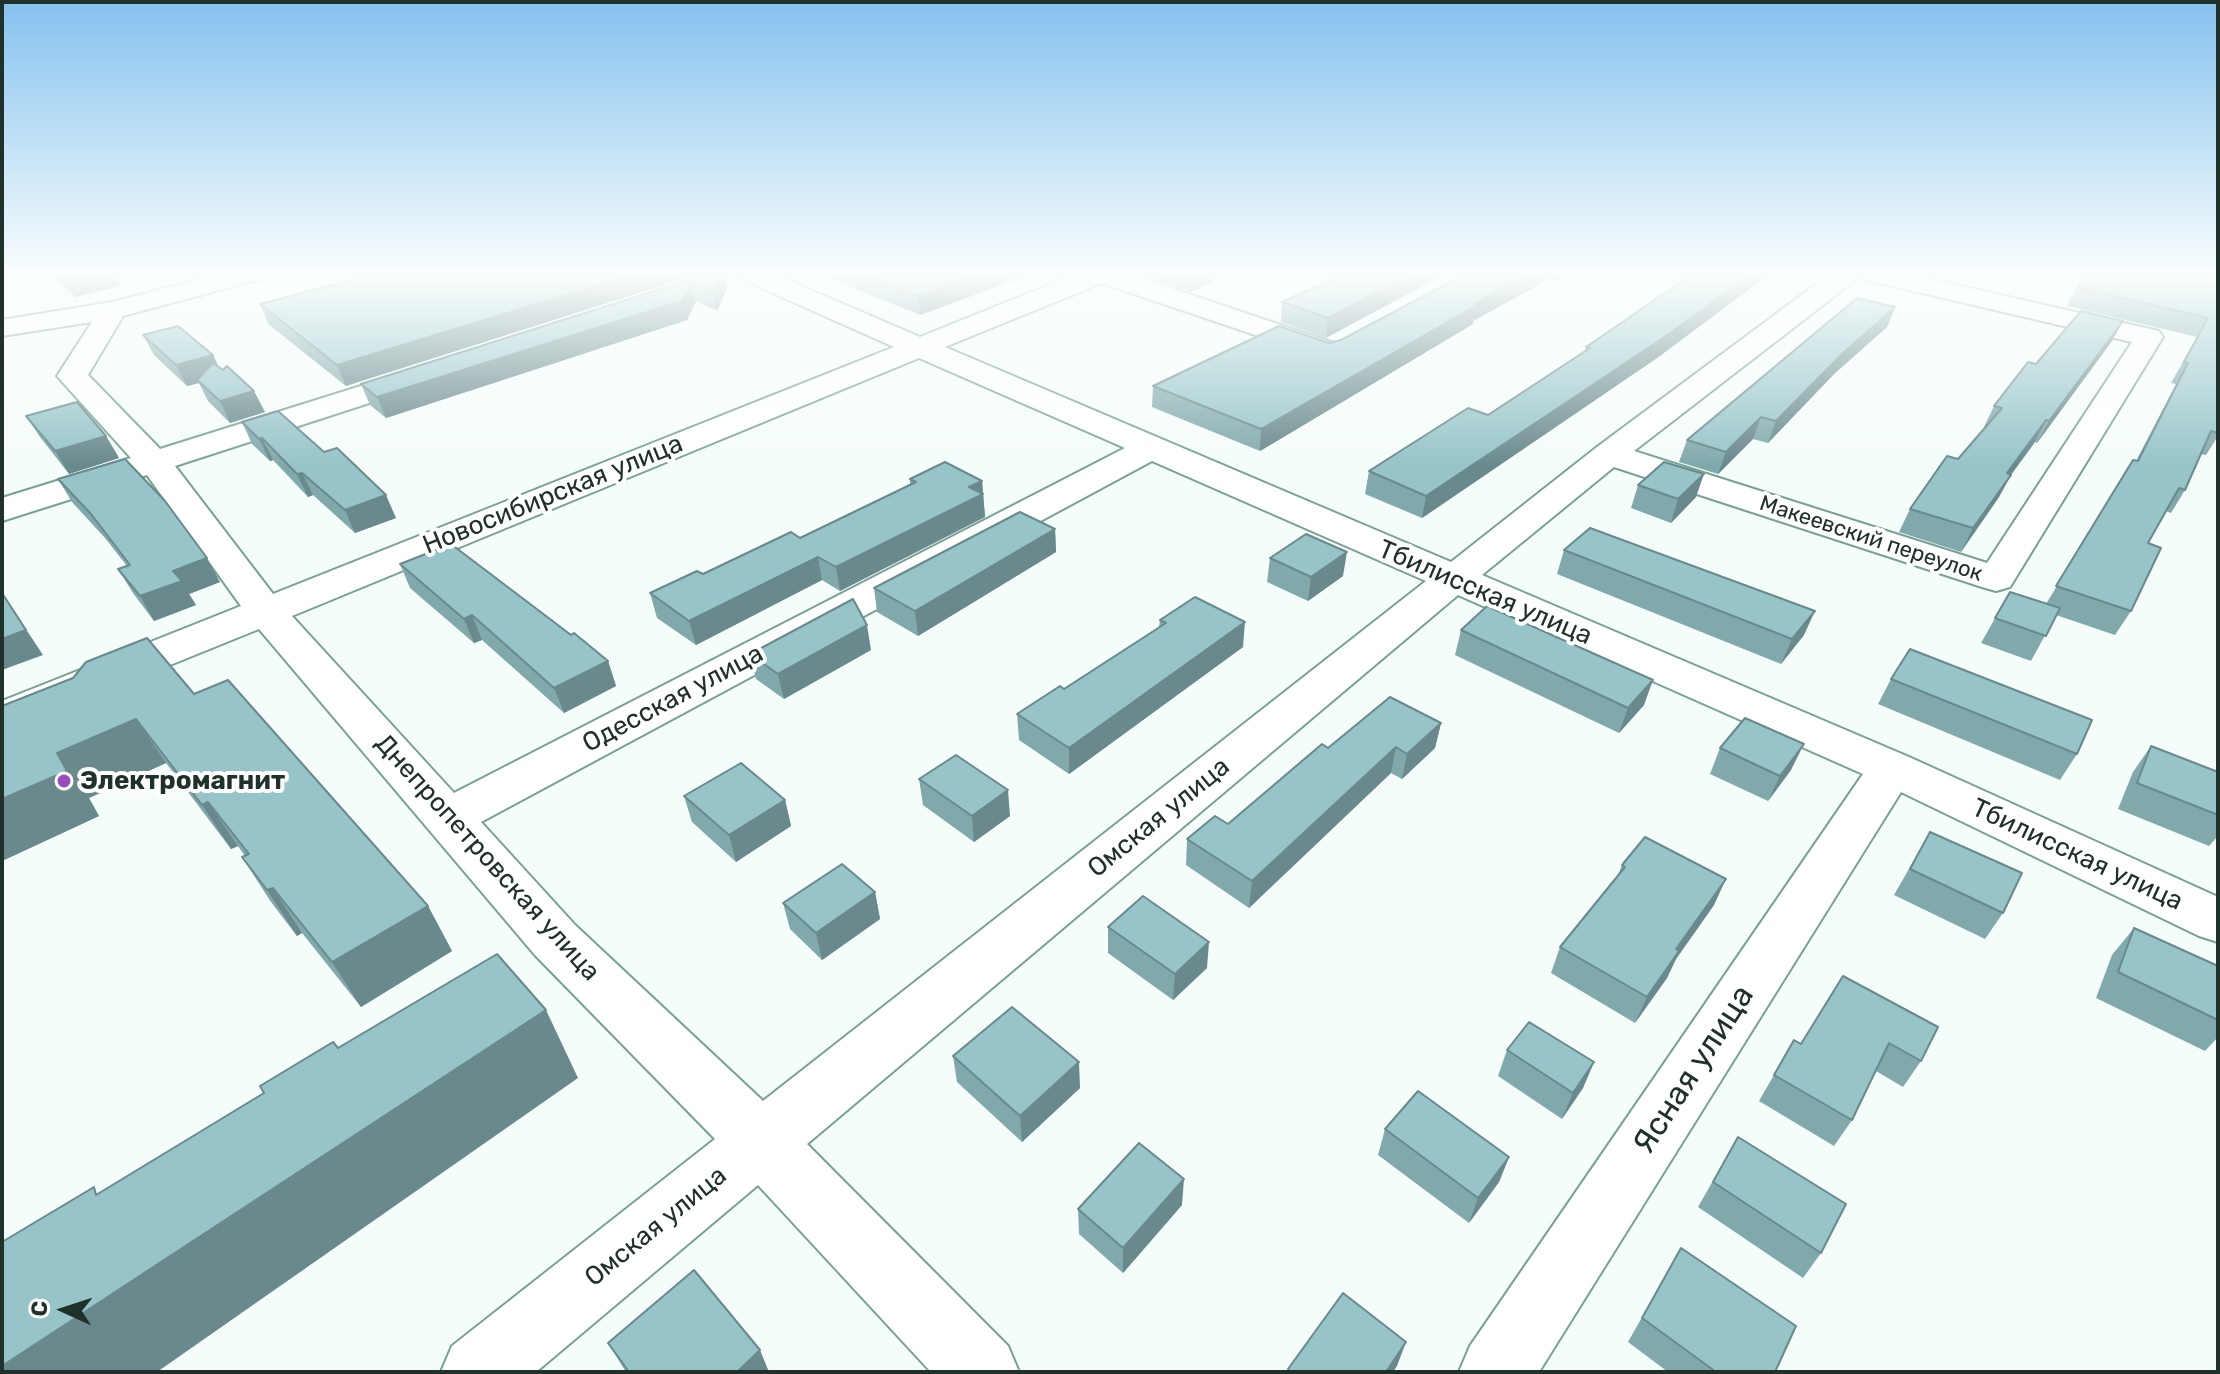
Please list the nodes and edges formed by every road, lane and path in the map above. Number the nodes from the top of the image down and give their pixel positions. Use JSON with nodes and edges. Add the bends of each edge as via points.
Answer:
{"nodes":[{"id":1,"x":96,"y":337,"type":"edge"},
{"id":2,"x":895,"y":337,"type":"edge"},
{"id":3,"x":944,"y":337,"type":"edge"},
{"id":4,"x":1287,"y":337,"type":"edge"},
{"id":5,"x":1355,"y":337,"type":"edge"},
{"id":6,"x":1763,"y":337,"type":"edge"},
{"id":7,"x":2149,"y":337,"type":"edge"},
{"id":8,"x":920,"y":347,"type":"junction"},
{"id":9,"x":455,"y":366,"type":"edge"},
{"id":10,"x":1151,"y":448,"type":"junction"},
{"id":11,"x":1609,"y":454,"type":"junction"},
{"id":12,"x":155,"y":463,"type":"junction"},
{"id":13,"x":2,"y":510,"type":"edge"},
{"id":14,"x":1452,"y":580,"type":"junction"},
{"id":15,"x":265,"y":611,"type":"junction"},
{"id":16,"x":2,"y":718,"type":"edge"},
{"id":17,"x":1892,"y":768,"type":"junction"},
{"id":18,"x":449,"y":817,"type":"junction"},
{"id":19,"x":2218,"y":921,"type":"edge"},
{"id":20,"x":761,"y":1142,"type":"junction"},
{"id":21,"x":478,"y":1372,"type":"edge"},
{"id":22,"x":982,"y":1372,"type":"edge"},
{"id":23,"x":1496,"y":1372,"type":"edge"}],
"edges":[{"from":1,"to":12,"type":"street","name":"Днепропетровская улица","via":[[72,376]]},
{"from":2,"to":8,"type":"street","name":"Тбилисская улица"},
{"from":3,"to":8,"type":"street","name":"Новосибирская улица"},
{"from":4,"to":5,"type":"street","via":[[1328,351]]},
{"from":6,"to":11,"type":"street","name":"Омская улица"},
{"from":7,"to":11,"type":"street","name":"Макеевский переулок","via":[[1996,579]]},
{"from":8,"to":10,"type":"street","name":"Тбилисская улица"},
{"from":8,"to":15,"type":"street","name":"Новосибирская улица"},
{"from":9,"to":12,"type":"street"},
{"from":10,"to":14,"type":"street","name":"Тбилисская улица"},
{"from":10,"to":18,"type":"street","name":"Одесская улица"},
{"from":11,"to":14,"type":"street","name":"Омская улица"},
{"from":12,"to":13,"type":"street"},
{"from":12,"to":15,"type":"street","name":"Днепропетровская улица"},
{"from":14,"to":17,"type":"street","name":"Тбилисская улица"},
{"from":14,"to":20,"type":"street","name":"Омская улица"},
{"from":15,"to":16,"type":"street","name":"Новосибирская улица"},
{"from":15,"to":18,"type":"street","name":"Днепропетровская улица"},
{"from":17,"to":19,"type":"street","name":"Тбилисская улица"},
{"from":17,"to":23,"type":"street","name":"Ясная улица"},
{"from":18,"to":20,"type":"street","name":"Днепропетровская улица","via":[[555,940]]},
{"from":20,"to":21,"type":"street","name":"Омская улица"},
{"from":20,"to":22,"type":"street","name":"Днепропетровская улица"}]}
